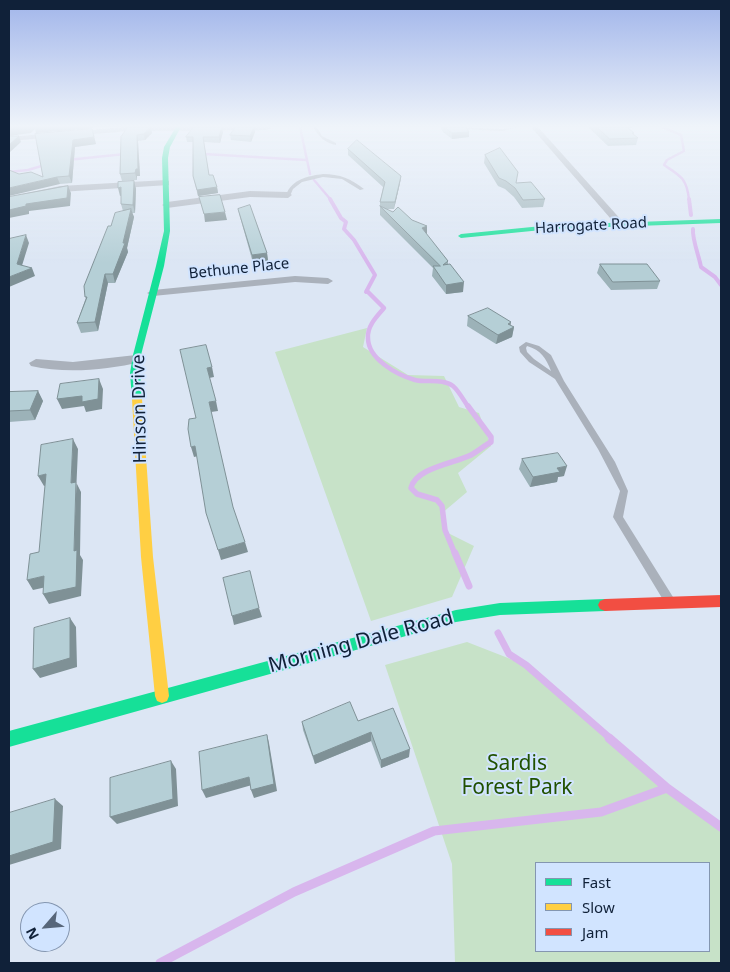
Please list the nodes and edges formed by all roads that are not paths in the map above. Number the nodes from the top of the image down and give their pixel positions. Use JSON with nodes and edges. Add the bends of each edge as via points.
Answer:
{"nodes":[{"id":1,"x":166,"y":172,"type":"edge"},
{"id":2,"x":574,"y":172,"type":"edge"},
{"id":3,"x":166,"y":183,"type":"junction"},
{"id":4,"x":362,"y":189,"type":"dead end"},
{"id":5,"x":288,"y":195,"type":"joint"},
{"id":6,"x":9,"y":200,"type":"edge"},
{"id":7,"x":167,"y":205,"type":"junction"},
{"id":8,"x":721,"y":220,"type":"edge"},
{"id":9,"x":620,"y":224,"type":"junction"},
{"id":10,"x":461,"y":236,"type":"dead end"},
{"id":11,"x":328,"y":281,"type":"dead end"},
{"id":12,"x":153,"y":293,"type":"junction"},
{"id":13,"x":136,"y":359,"type":"junction"},
{"id":14,"x":36,"y":363,"type":"dead end"},
{"id":15,"x":557,"y":377,"type":"dead end"},
{"id":16,"x":721,"y":601,"type":"edge"},
{"id":17,"x":670,"y":603,"type":"junction"},
{"id":18,"x":162,"y":696,"type":"junction"},
{"id":19,"x":9,"y":739,"type":"edge"}],
"edges":[{"from":1,"to":3,"type":"street","name":"Hinson Drive"},
{"from":2,"to":9,"type":"street"},
{"from":3,"to":6,"type":"street","via":[[60,190]]},
{"from":3,"to":7,"type":"street","name":"Hinson Drive"},
{"from":4,"to":5,"type":"lane","via":[[344,178],[324,176],[293,184]]},
{"from":5,"to":7,"type":"street","via":[[250,194]]},
{"from":7,"to":12,"type":"street","name":"Hinson Drive","via":[[167,231]]},
{"from":8,"to":9,"type":"street","name":"Harrogate Road"},
{"from":9,"to":10,"type":"street","name":"Harrogate Road"},
{"from":11,"to":12,"type":"street","name":"Bethune Place","via":[[295,279]]},
{"from":12,"to":13,"type":"street","name":"Hinson Drive"},
{"from":13,"to":14,"type":"street","via":[[52,367]]},
{"from":13,"to":18,"type":"street","name":"Hinson Drive","via":[[147,557]]},
{"from":15,"to":17,"type":"lane","via":[[619,479],[624,491],[618,517]]},
{"from":16,"to":17,"type":"street","name":"Morning Dale Road"},
{"from":17,"to":18,"type":"street","name":"Morning Dale Road","via":[[500,609],[456,616]]},
{"from":18,"to":19,"type":"street","name":"Morning Dale Road"}]}
